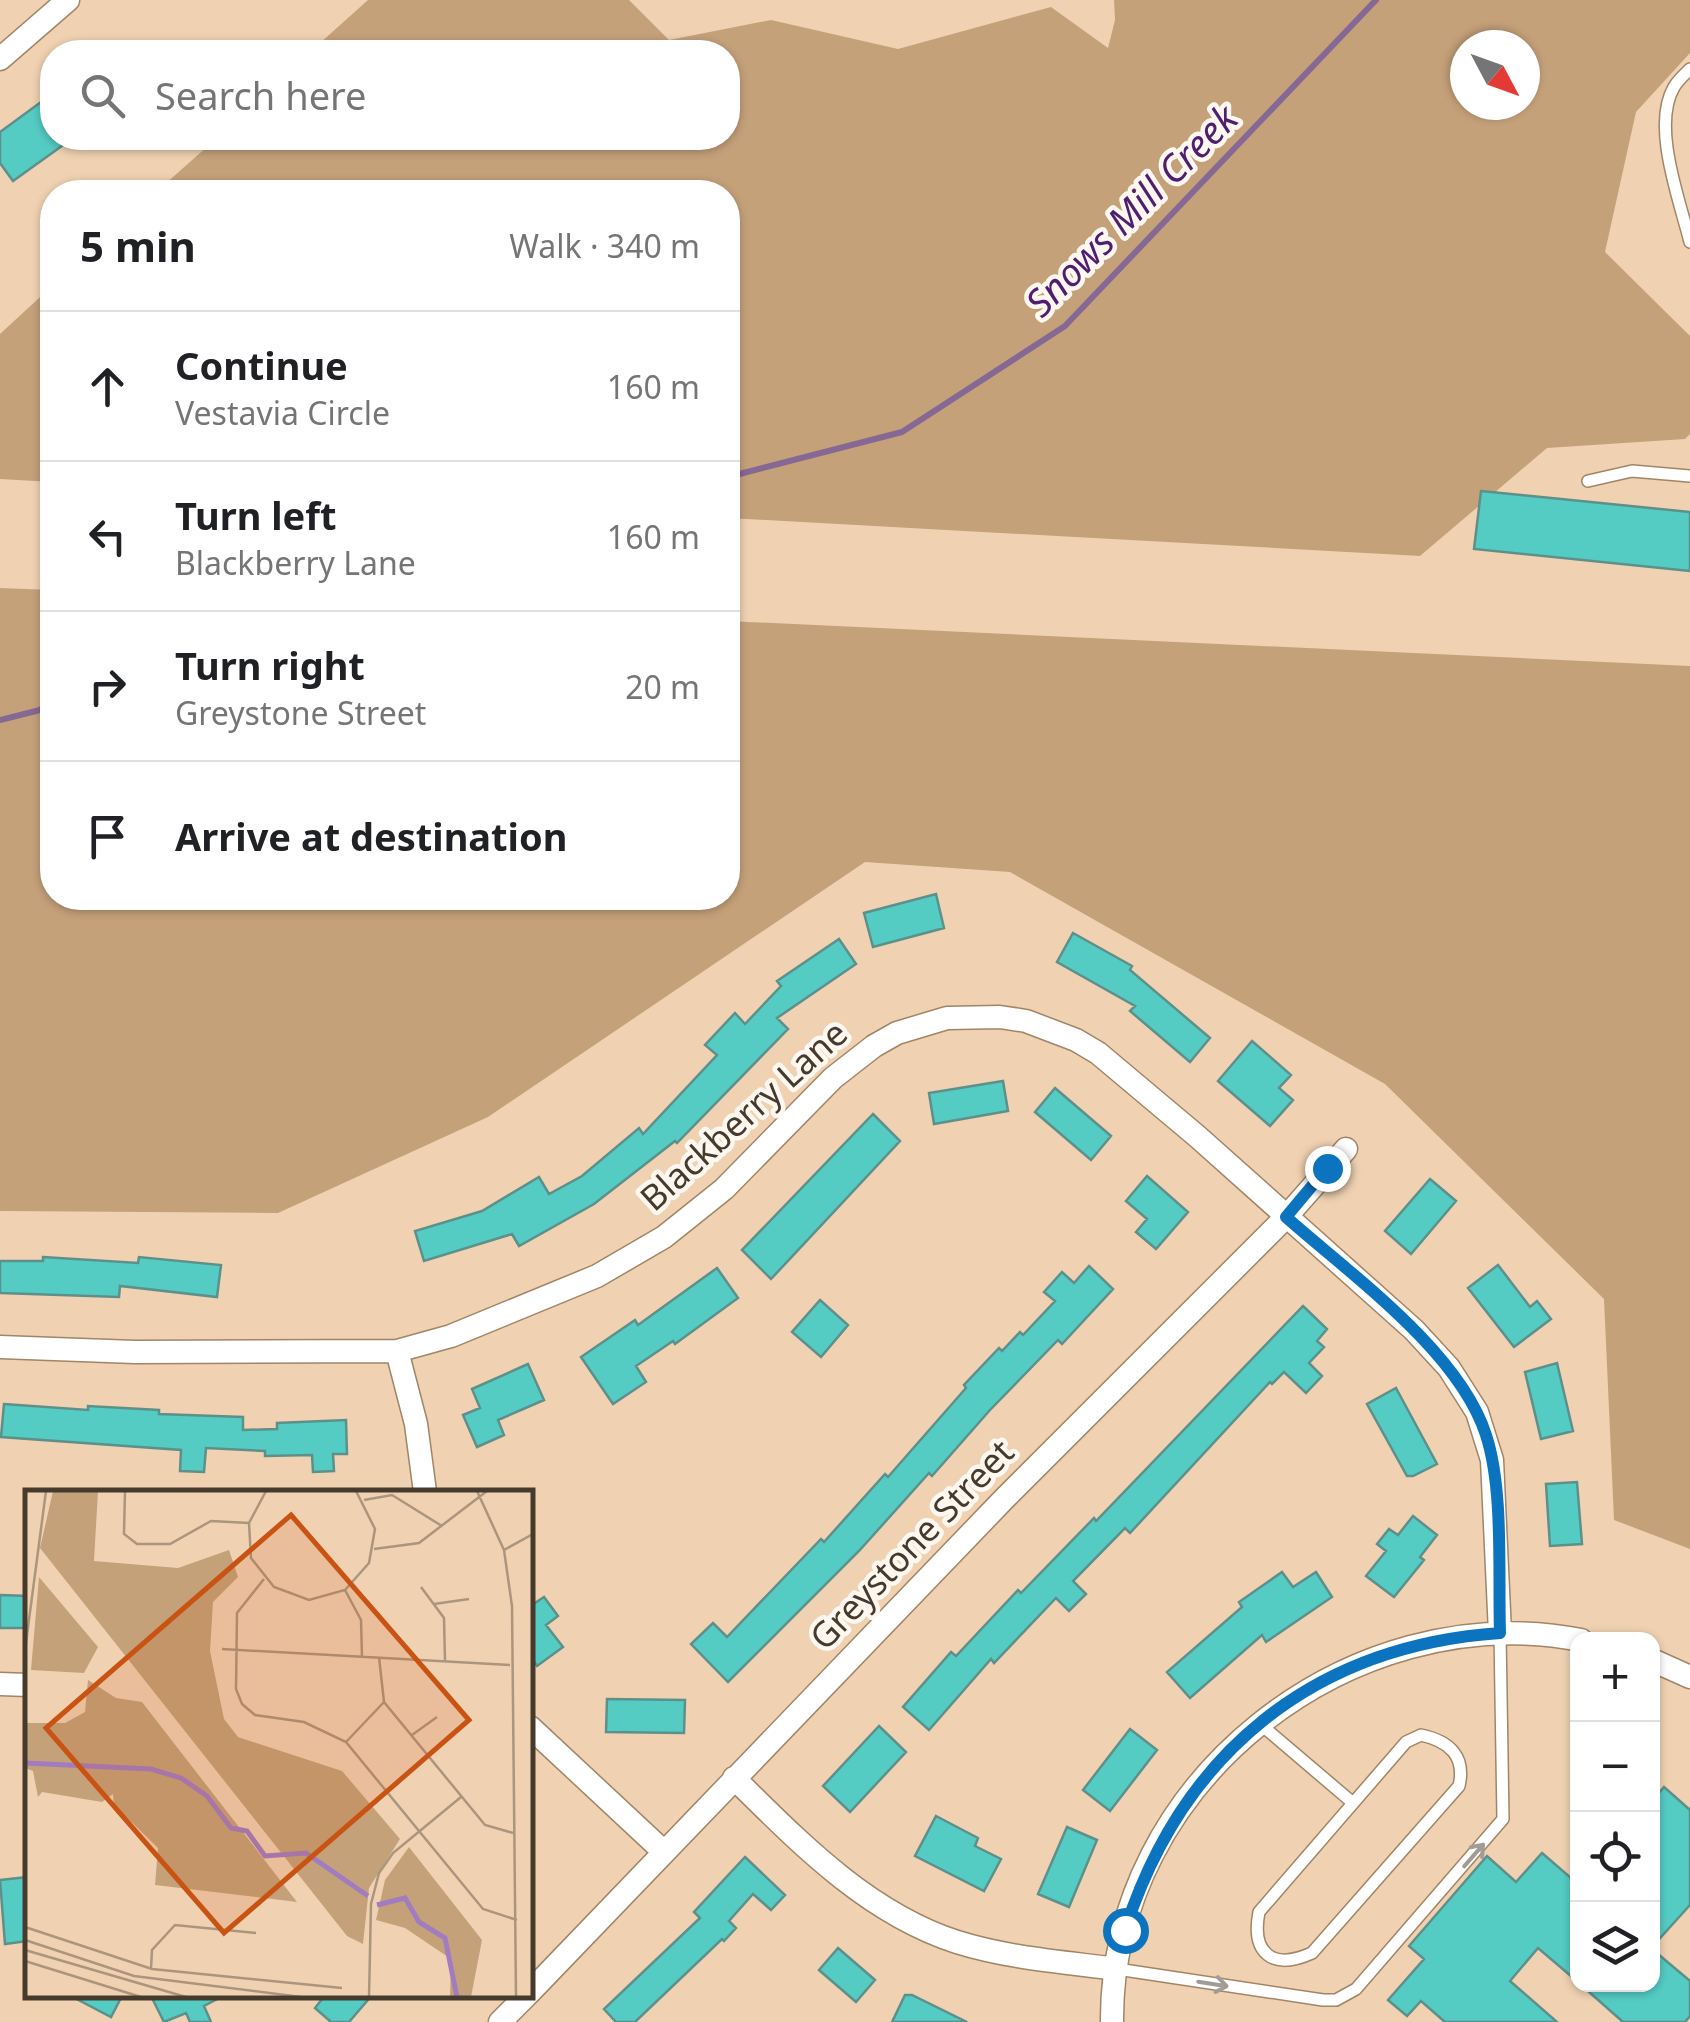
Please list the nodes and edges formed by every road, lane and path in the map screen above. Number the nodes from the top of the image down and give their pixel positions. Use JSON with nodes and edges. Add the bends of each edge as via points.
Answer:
{"nodes":[{"id":1,"x":68,"y":0,"type":"edge"},
{"id":2,"x":0,"y":59,"type":"edge"},
{"id":3,"x":1690,"y":69,"type":"edge"},
{"id":4,"x":1690,"y":242,"type":"edge"},
{"id":5,"x":1690,"y":476,"type":"edge"},
{"id":6,"x":1588,"y":480,"type":"dead end"},
{"id":7,"x":1346,"y":1149,"type":"dead end"},
{"id":8,"x":1286,"y":1217,"type":"junction"},
{"id":9,"x":0,"y":1347,"type":"edge"},
{"id":10,"x":397,"y":1352,"type":"junction"},
{"id":11,"x":425,"y":1490,"type":"edge"},
{"id":12,"x":1500,"y":1633,"type":"junction"},
{"id":13,"x":1570,"y":1639,"type":"edge"},
{"id":14,"x":1660,"y":1663,"type":"edge"},
{"id":15,"x":1690,"y":1676,"type":"edge"},
{"id":16,"x":0,"y":1684,"type":"edge"},
{"id":17,"x":25,"y":1685,"type":"edge"},
{"id":18,"x":1259,"y":1723,"type":"junction"},
{"id":19,"x":532,"y":1730,"type":"edge"},
{"id":20,"x":734,"y":1778,"type":"junction"},
{"id":21,"x":1353,"y":1803,"type":"junction"},
{"id":22,"x":663,"y":1851,"type":"junction"},
{"id":23,"x":1117,"y":1969,"type":"junction"},
{"id":24,"x":532,"y":1990,"type":"edge"},
{"id":25,"x":525,"y":1997,"type":"edge"},
{"id":26,"x":500,"y":2022,"type":"edge"},
{"id":27,"x":1112,"y":2022,"type":"edge"}],
"edges":[{"from":1,"to":2,"type":"street"},
{"from":3,"to":4,"type":"lane","via":[[1674,88],[1666,138]]},
{"from":5,"to":6,"type":"lane","via":[[1632,471]]},
{"from":7,"to":8,"type":"street","name":"Greystone Street"},
{"from":8,"to":10,"type":"street","name":"Blackberry Lane","via":[[1198,1136],[1076,1040],[1026,1021],[948,1018],[897,1033],[853,1062],[724,1189],[664,1237],[525,1308]]},
{"from":8,"to":12,"type":"street","name":"Blackberry Lane","via":[[1414,1330],[1477,1412],[1492,1460]]},
{"from":8,"to":20,"type":"street","name":"Greystone Street"},
{"from":9,"to":10,"type":"street","name":"Blackberry Lane"},
{"from":10,"to":11,"type":"street"},
{"from":12,"to":13,"type":"street"},
{"from":12,"to":18,"type":"street","via":[[1384,1654],[1312,1686]]},
{"from":23,"to":12,"type":"lane","one_way":true,"via":[[1323,2000],[1356,1988],[1503,1819]]},
{"from":14,"to":15,"type":"street"},
{"from":16,"to":17,"type":"street"},
{"from":18,"to":21,"type":"lane"},
{"from":18,"to":23,"type":"street","via":[[1172,1822],[1137,1893]]},
{"from":19,"to":22,"type":"street"},
{"from":20,"to":22,"type":"street","name":"Greystone Street"},
{"from":20,"to":23,"type":"street","via":[[803,1846],[907,1921],[1004,1954]]},
{"from":21,"to":21,"type":"lane","via":[[1259,1912],[1255,1932],[1271,1958],[1294,1961],[1312,1953],[1459,1786],[1462,1771],[1454,1750],[1422,1735],[1406,1742]]},
{"from":22,"to":24,"type":"street","name":"Greystone Street"},
{"from":23,"to":27,"type":"street"},
{"from":25,"to":26,"type":"street","name":"Greystone Street"}]}
